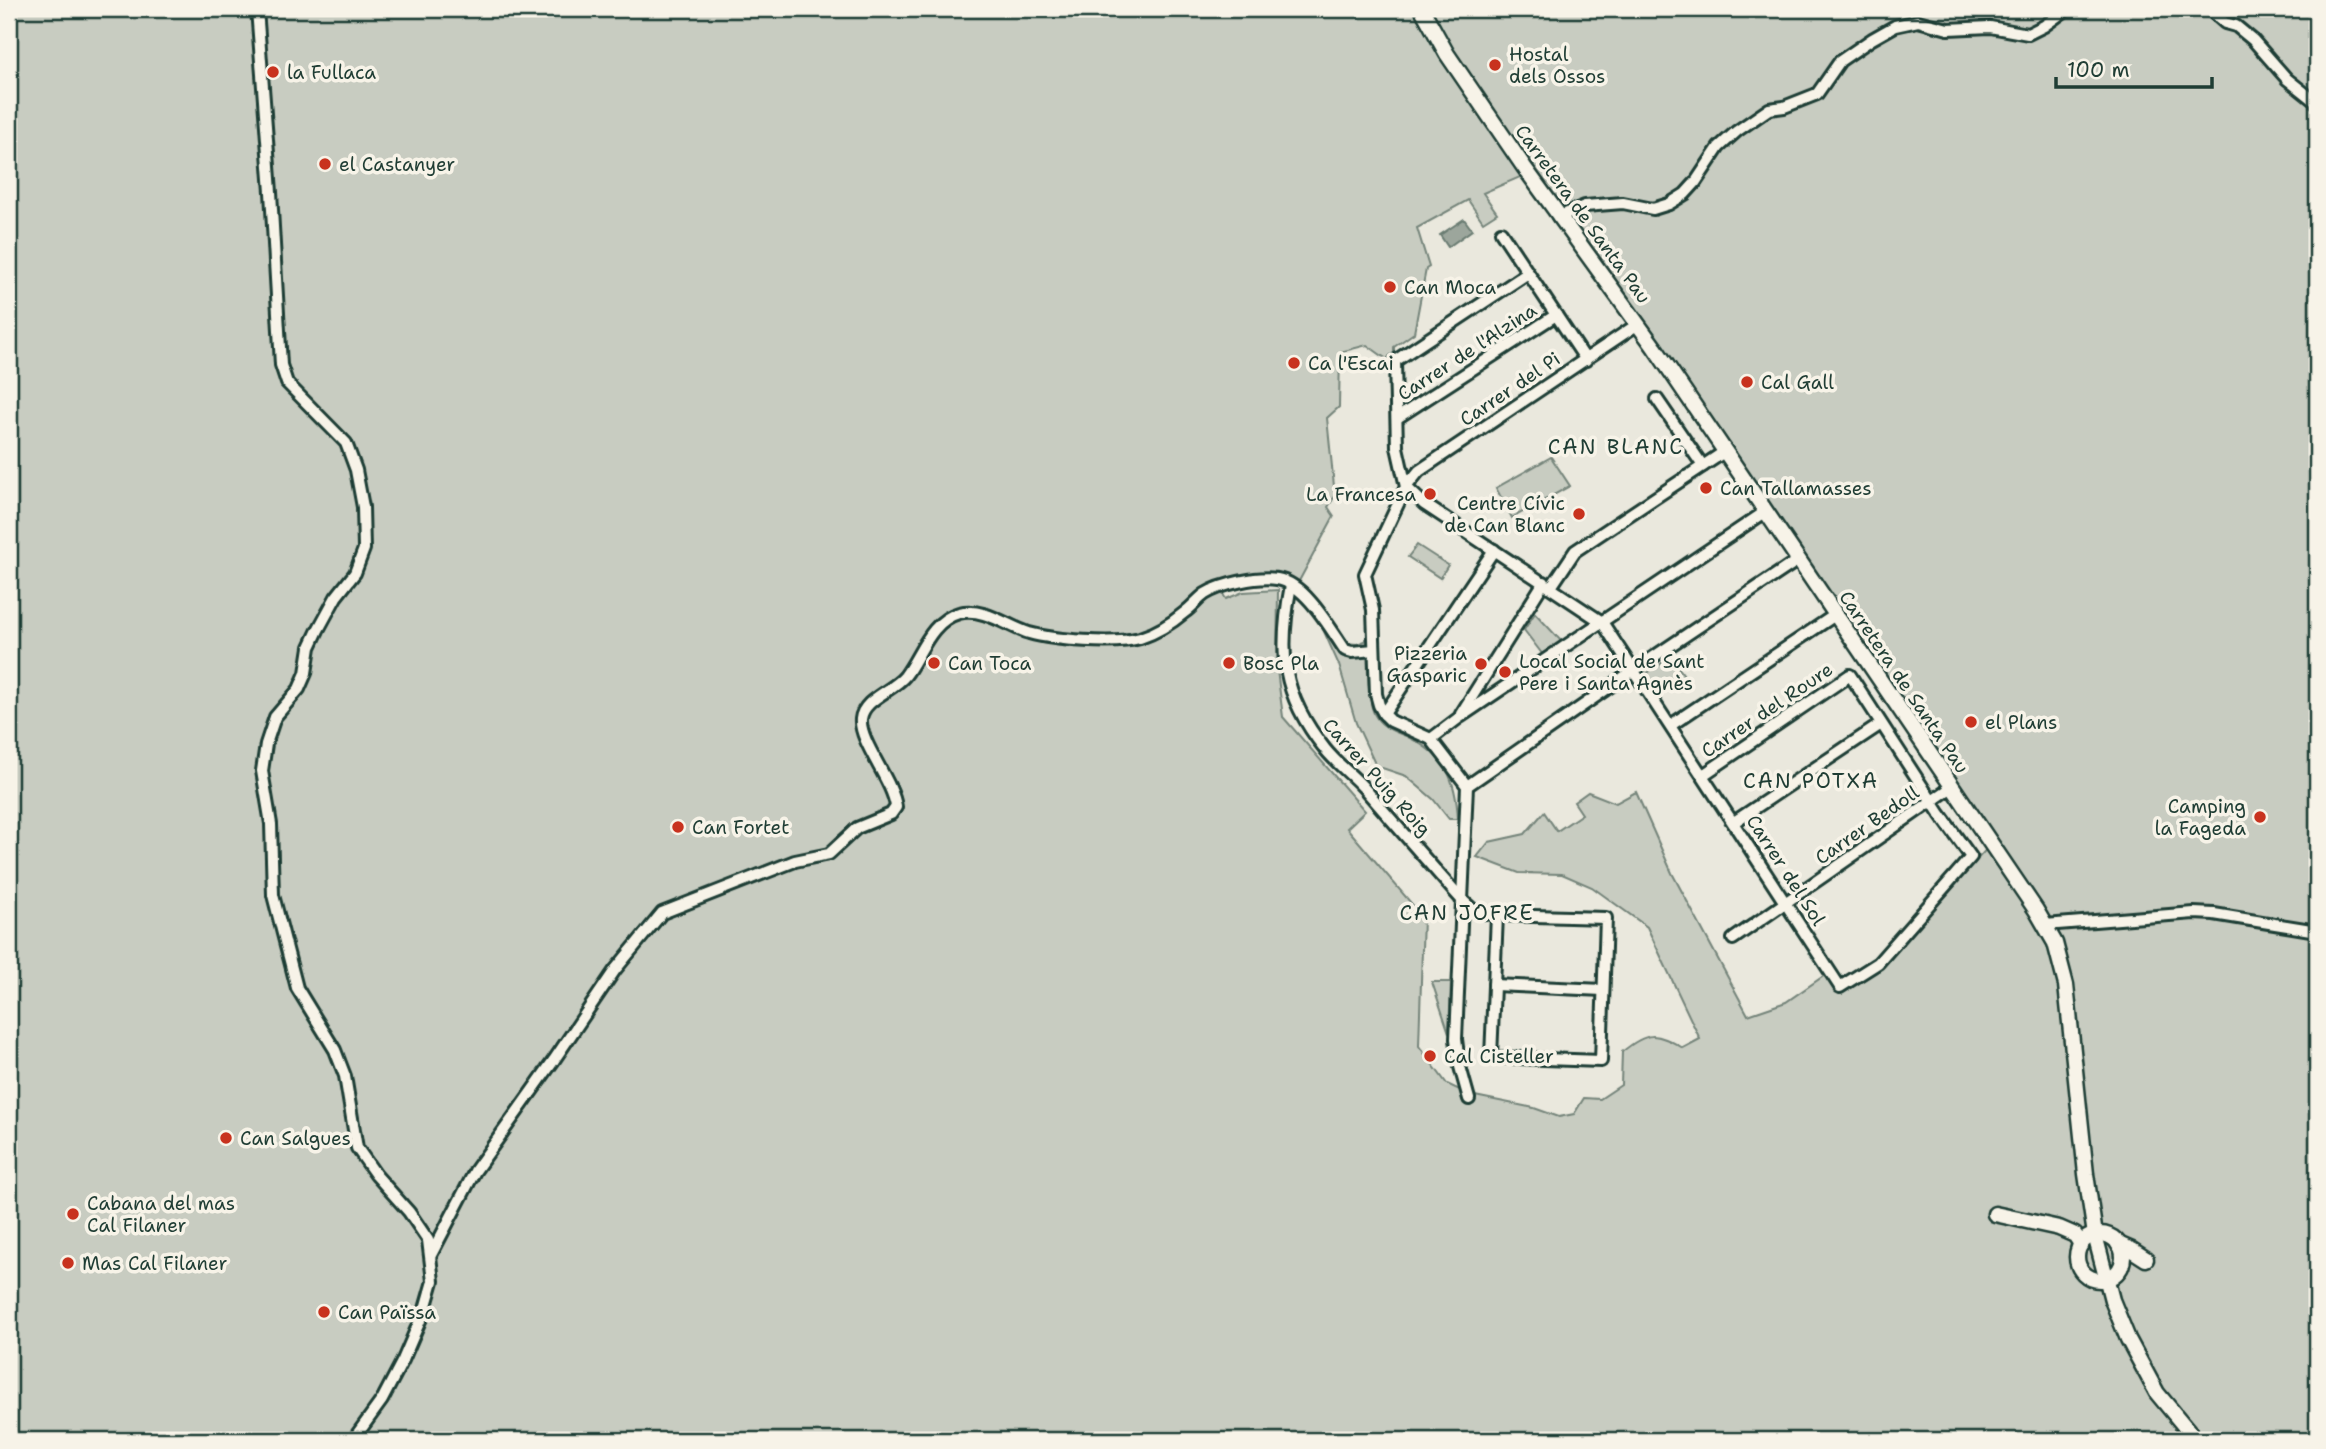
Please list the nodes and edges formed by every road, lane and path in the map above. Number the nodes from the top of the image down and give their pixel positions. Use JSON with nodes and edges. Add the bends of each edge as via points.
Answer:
{"nodes":[{"id":1,"x":257,"y":9,"type":"edge"},
{"id":2,"x":1422,"y":9,"type":"edge"},
{"id":3,"x":2067,"y":9,"type":"edge"},
{"id":4,"x":2209,"y":9,"type":"edge"},
{"id":5,"x":2317,"y":103,"type":"edge"},
{"id":6,"x":1558,"y":217,"type":"junction"},
{"id":7,"x":1501,"y":232,"type":"dead end"},
{"id":8,"x":1528,"y":273,"type":"junction"},
{"id":9,"x":1556,"y":315,"type":"junction"},
{"id":10,"x":1638,"y":324,"type":"junction"},
{"id":11,"x":1586,"y":360,"type":"junction"},
{"id":12,"x":1657,"y":399,"type":"dead end"},
{"id":13,"x":1398,"y":418,"type":"junction"},
{"id":14,"x":1724,"y":452,"type":"junction"},
{"id":15,"x":1703,"y":466,"type":"junction"},
{"id":16,"x":1406,"y":487,"type":"junction"},
{"id":17,"x":1765,"y":512,"type":"junction"},
{"id":18,"x":1494,"y":550,"type":"junction"},
{"id":19,"x":1798,"y":560,"type":"junction"},
{"id":20,"x":1291,"y":584,"type":"junction"},
{"id":21,"x":1548,"y":584,"type":"junction"},
{"id":22,"x":1835,"y":615,"type":"junction"},
{"id":23,"x":1602,"y":622,"type":"junction"},
{"id":24,"x":1374,"y":650,"type":"junction"},
{"id":25,"x":1634,"y":670,"type":"junction"},
{"id":26,"x":1384,"y":714,"type":"junction"},
{"id":27,"x":1460,"y":717,"type":"junction"},
{"id":28,"x":1881,"y":724,"type":"junction"},
{"id":29,"x":1671,"y":725,"type":"junction"},
{"id":30,"x":1431,"y":738,"type":"junction"},
{"id":31,"x":1703,"y":775,"type":"junction"},
{"id":32,"x":1467,"y":786,"type":"junction"},
{"id":33,"x":1952,"y":787,"type":"junction"},
{"id":34,"x":1932,"y":802,"type":"junction"},
{"id":35,"x":1734,"y":822,"type":"junction"},
{"id":36,"x":1461,"y":899,"type":"junction"},
{"id":37,"x":1787,"y":903,"type":"junction"},
{"id":38,"x":1497,"y":915,"type":"junction"},
{"id":39,"x":2045,"y":925,"type":"junction"},
{"id":40,"x":2317,"y":931,"type":"edge"},
{"id":41,"x":1733,"y":939,"type":"dead end"},
{"id":42,"x":1494,"y":985,"type":"junction"},
{"id":43,"x":1603,"y":990,"type":"junction"},
{"id":44,"x":1469,"y":1099,"type":"dead end"},
{"id":45,"x":2091,"y":1205,"type":"junction"},
{"id":46,"x":1994,"y":1214,"type":"dead end"},
{"id":47,"x":2095,"y":1235,"type":"junction"},
{"id":48,"x":2114,"y":1240,"type":"junction"},
{"id":49,"x":2081,"y":1244,"type":"junction"},
{"id":50,"x":431,"y":1255,"type":"junction"},
{"id":51,"x":2109,"y":1278,"type":"junction"},
{"id":52,"x":2118,"y":1317,"type":"junction"},
{"id":53,"x":353,"y":1440,"type":"edge"},
{"id":54,"x":2196,"y":1440,"type":"edge"}],
"edges":[{"from":1,"to":50,"type":"street","via":[[281,365],[286,383],[346,443],[363,507],[365,549],[355,573],[317,630],[299,690],[275,717],[267,744],[262,771],[271,824],[273,895],[298,988],[341,1064],[357,1148],[418,1224]]},
{"from":2,"to":6,"type":"main road","name":"Carretera de Santa Pau","via":[[1447,54]]},
{"from":3,"to":6,"type":"street","via":[[2028,34],[1990,27],[1948,29],[1917,22],[1895,26],[1840,61],[1817,94],[1769,109],[1737,131],[1719,147],[1690,189],[1669,204],[1653,208],[1585,206]]},
{"from":4,"to":5,"type":"street","via":[[2253,40],[2287,79]]},
{"from":6,"to":10,"type":"main road","name":"Carretera de Santa Pau"},
{"from":7,"to":8,"type":"street"},
{"from":8,"to":9,"type":"street"},
{"from":8,"to":13,"type":"street","via":[[1395,361]]},
{"from":9,"to":11,"type":"street"},
{"from":9,"to":13,"type":"street","name":"Carrer de l'Alzina"},
{"from":10,"to":11,"type":"street","name":"Carrer del Pi"},
{"from":10,"to":14,"type":"main road","name":"Carretera de Santa Pau"},
{"from":11,"to":16,"type":"street","name":"Carrer del Pi","via":[[1419,471]]},
{"from":12,"to":15,"type":"street"},
{"from":13,"to":16,"type":"street","via":[[1397,447]]},
{"from":14,"to":15,"type":"street"},
{"from":14,"to":17,"type":"main road","name":"Carretera de Santa Pau"},
{"from":15,"to":21,"type":"street","via":[[1575,551]]},
{"from":16,"to":18,"type":"street","name":"Carrer del Sol"},
{"from":16,"to":24,"type":"street","via":[[1365,574],[1373,610]]},
{"from":17,"to":19,"type":"main road","name":"Carretera de Santa Pau"},
{"from":17,"to":23,"type":"street"},
{"from":18,"to":21,"type":"street","name":"Carrer del Sol"},
{"from":18,"to":26,"type":"street"},
{"from":19,"to":22,"type":"main road","name":"Carretera de Santa Pau"},
{"from":19,"to":25,"type":"street"},
{"from":20,"to":24,"type":"street","via":[[1310,601],[1345,650]]},
{"from":20,"to":36,"type":"street","name":"Carrer Puig Roig","via":[[1284,623],[1286,672],[1301,717]]},
{"from":20,"to":50,"type":"street","via":[[1279,579],[1243,581],[1206,594],[1164,628],[1139,638],[1113,641],[1031,634],[984,614],[959,613],[941,623],[904,677],[866,706],[861,720],[897,807],[858,828],[829,854],[795,861],[662,913],[615,970],[475,1171]]},
{"from":21,"to":23,"type":"street","name":"Carrer del Sol"},
{"from":21,"to":27,"type":"street"},
{"from":22,"to":29,"type":"street"},
{"from":22,"to":33,"type":"main road","name":"Carretera de Santa Pau"},
{"from":23,"to":25,"type":"street","name":"Carrer del Sol"},
{"from":23,"to":27,"type":"street"},
{"from":24,"to":26,"type":"street","via":[[1376,694]]},
{"from":25,"to":29,"type":"street","name":"Carrer del Sol"},
{"from":25,"to":32,"type":"street"},
{"from":26,"to":30,"type":"street"},
{"from":27,"to":30,"type":"street"},
{"from":28,"to":31,"type":"street","name":"Carrer del Roure","via":[[1850,675]]},
{"from":28,"to":34,"type":"street"},
{"from":28,"to":35,"type":"street"},
{"from":29,"to":31,"type":"street","name":"Carrer del Sol"},
{"from":30,"to":32,"type":"street"},
{"from":31,"to":35,"type":"street","name":"Carrer del Sol"},
{"from":32,"to":36,"type":"street"},
{"from":33,"to":34,"type":"street","name":"Carrer Bedoll"},
{"from":33,"to":39,"type":"main road","name":"Carretera de Santa Pau"},
{"from":34,"to":37,"type":"street","name":"Carrer Bedoll"},
{"from":34,"to":37,"type":"street","name":"Carrer del Sol","via":[[1971,857],[1878,963],[1840,987]]},
{"from":35,"to":37,"type":"street","name":"Carrer del Sol"},
{"from":36,"to":38,"type":"street","name":"Carrer Puig Roig","via":[[1474,911]]},
{"from":36,"to":44,"type":"street","via":[[1456,1039]]},
{"from":37,"to":41,"type":"street","name":"Carrer Bedoll"},
{"from":38,"to":42,"type":"street"},
{"from":38,"to":43,"type":"street","name":"Carrer Puig Roig","via":[[1606,918]]},
{"from":39,"to":40,"type":"street","via":[[2204,914]]},
{"from":39,"to":45,"type":"main road","name":"Carretera de Santa Pau","via":[[2066,985]]},
{"from":42,"to":43,"type":"street"},
{"from":42,"to":43,"type":"street","via":[[1491,1058],[1601,1061]]},
{"from":45,"to":47,"type":"main road","name":"Carretera de Santa Pau"},
{"from":45,"to":48,"type":"main road","via":[[2100,1227]]},
{"from":45,"to":49,"type":"main road"},
{"from":46,"to":49,"type":"main road","via":[[2059,1228],[2075,1235]]},
{"from":47,"to":48,"type":"main road"},
{"from":47,"to":49,"type":"main road"},
{"from":47,"to":51,"type":"main road","name":"Carretera de Santa Pau"},
{"from":48,"to":51,"type":"main road","via":[[2122,1255]]},
{"from":48,"to":51,"type":"main road","via":[[2146,1259],[2128,1261]]},
{"from":49,"to":51,"type":"main road","via":[[2077,1254],[2082,1272]]},
{"from":50,"to":53,"type":"street","via":[[433,1281],[425,1309],[382,1400]]},
{"from":51,"to":52,"type":"main road"},
{"from":51,"to":52,"type":"main road","name":"Carretera de Santa Pau"},
{"from":52,"to":54,"type":"main road","name":"Carretera de Santa Pau","via":[[2157,1393]]}]}
